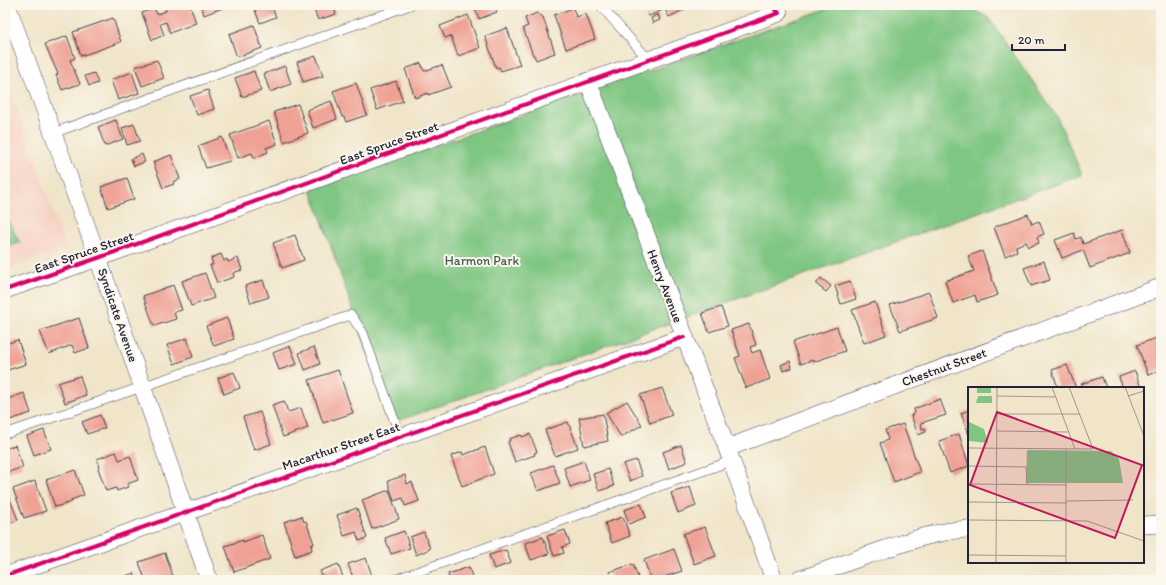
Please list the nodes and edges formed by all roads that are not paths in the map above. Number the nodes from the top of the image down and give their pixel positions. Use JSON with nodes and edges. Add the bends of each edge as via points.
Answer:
{"nodes":[{"id":1,"x":410,"y":5,"type":"edge"},
{"id":2,"x":600,"y":5,"type":"edge"},
{"id":3,"x":12,"y":6,"type":"edge"},
{"id":4,"x":776,"y":9,"type":"edge"},
{"id":5,"x":648,"y":60,"type":"junction"},
{"id":6,"x":588,"y":81,"type":"junction"},
{"id":7,"x":53,"y":133,"type":"junction"},
{"id":8,"x":98,"y":258,"type":"junction"},
{"id":9,"x":1161,"y":286,"type":"edge"},
{"id":10,"x":5,"y":290,"type":"edge"},
{"id":11,"x":684,"y":337,"type":"junction"},
{"id":12,"x":142,"y":386,"type":"junction"},
{"id":13,"x":5,"y":434,"type":"edge"},
{"id":14,"x":400,"y":436,"type":"junction"},
{"id":15,"x":729,"y":454,"type":"junction"},
{"id":16,"x":185,"y":511,"type":"junction"},
{"id":17,"x":1144,"y":524,"type":"edge"},
{"id":18,"x":1161,"y":524,"type":"edge"},
{"id":19,"x":968,"y":529,"type":"edge"},
{"id":20,"x":5,"y":576,"type":"edge"},
{"id":21,"x":209,"y":580,"type":"edge"},
{"id":22,"x":394,"y":580,"type":"edge"},
{"id":23,"x":774,"y":580,"type":"edge"},
{"id":24,"x":799,"y":580,"type":"edge"}],
"edges":[{"from":1,"to":7,"type":"lane"},
{"from":2,"to":5,"type":"lane"},
{"from":3,"to":7,"type":"street","name":"Syndicate Avenue"},
{"from":4,"to":5,"type":"street","name":"East Spruce Street"},
{"from":5,"to":6,"type":"street","name":"East Spruce Street"},
{"from":6,"to":8,"type":"street","name":"East Spruce Street"},
{"from":6,"to":11,"type":"street","name":"Henry Avenue"},
{"from":7,"to":8,"type":"street","name":"Syndicate Avenue"},
{"from":8,"to":10,"type":"street","name":"East Spruce Street"},
{"from":8,"to":12,"type":"street","name":"Syndicate Avenue"},
{"from":9,"to":15,"type":"street","name":"Chestnut Street"},
{"from":11,"to":14,"type":"street","name":"Macarthur Street East"},
{"from":11,"to":15,"type":"street","name":"Henry Avenue"},
{"from":12,"to":13,"type":"lane"},
{"from":12,"to":14,"type":"lane","via":[[351,315],[362,333]]},
{"from":12,"to":16,"type":"street","name":"Syndicate Avenue"},
{"from":14,"to":16,"type":"street","name":"Macarthur Street East"},
{"from":15,"to":22,"type":"lane"},
{"from":15,"to":23,"type":"street","name":"Henry Avenue"},
{"from":16,"to":20,"type":"street","name":"Macarthur Street East"},
{"from":16,"to":21,"type":"street","name":"Syndicate Avenue"},
{"from":17,"to":18,"type":"street"},
{"from":19,"to":24,"type":"street","via":[[899,544]]}]}
